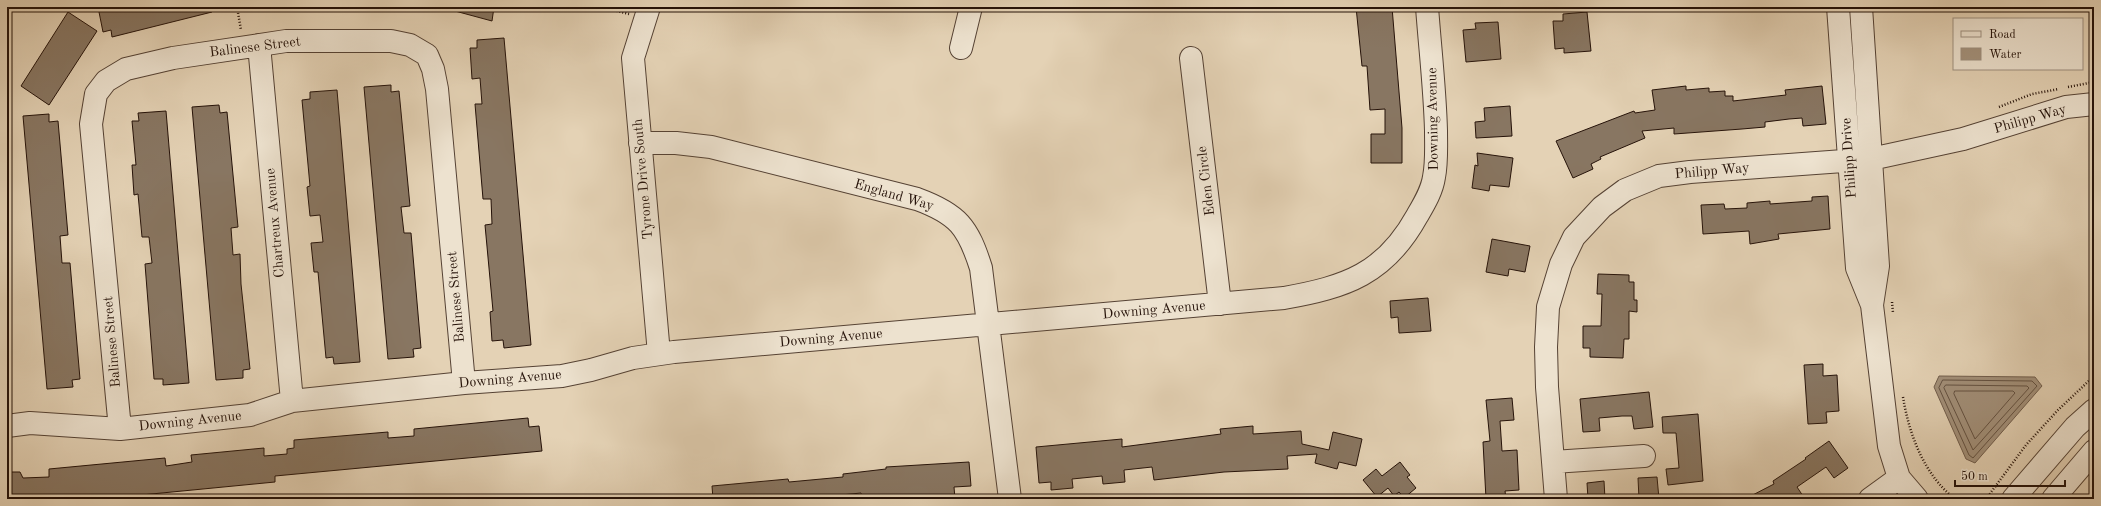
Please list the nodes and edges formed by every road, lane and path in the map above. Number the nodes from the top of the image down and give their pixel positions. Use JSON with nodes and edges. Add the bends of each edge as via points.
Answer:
{"nodes":[{"id":1,"x":237,"y":7,"type":"edge"},
{"id":2,"x":602,"y":7,"type":"edge"},
{"id":3,"x":971,"y":7,"type":"edge"},
{"id":4,"x":1427,"y":7,"type":"edge"},
{"id":5,"x":1838,"y":7,"type":"edge"},
{"id":6,"x":1861,"y":7,"type":"edge"},
{"id":7,"x":647,"y":13,"type":"edge"},
{"id":8,"x":250,"y":41,"type":"junction"},
{"id":9,"x":961,"y":48,"type":"dead end"},
{"id":10,"x":1191,"y":58,"type":"dead end"},
{"id":11,"x":2094,"y":104,"type":"edge"},
{"id":12,"x":640,"y":143,"type":"junction"},
{"id":13,"x":1871,"y":159,"type":"junction"},
{"id":14,"x":1849,"y":161,"type":"junction"},
{"id":15,"x":1220,"y":304,"type":"junction"},
{"id":16,"x":1872,"y":306,"type":"junction"},
{"id":17,"x":989,"y":324,"type":"junction"},
{"id":18,"x":659,"y":354,"type":"junction"},
{"id":19,"x":2094,"y":376,"type":"edge"},
{"id":20,"x":464,"y":383,"type":"junction"},
{"id":21,"x":292,"y":401,"type":"junction"},
{"id":22,"x":2094,"y":410,"type":"edge"},
{"id":23,"x":7,"y":426,"type":"edge"},
{"id":24,"x":120,"y":428,"type":"junction"},
{"id":25,"x":2094,"y":451,"type":"edge"},
{"id":26,"x":1644,"y":456,"type":"dead end"},
{"id":27,"x":1554,"y":462,"type":"junction"},
{"id":28,"x":1899,"y":478,"type":"junction"},
{"id":29,"x":1010,"y":499,"type":"edge"},
{"id":30,"x":1556,"y":499,"type":"edge"},
{"id":31,"x":1870,"y":499,"type":"edge"},
{"id":32,"x":1917,"y":499,"type":"edge"},
{"id":33,"x":1986,"y":499,"type":"edge"},
{"id":34,"x":2013,"y":499,"type":"edge"},
{"id":35,"x":2053,"y":499,"type":"edge"}],
"edges":[{"from":1,"to":8,"type":"path"},
{"from":2,"to":7,"type":"path"},
{"from":3,"to":9,"type":"street"},
{"from":4,"to":15,"type":"street","name":"Downing Avenue","via":[[1436,155],[1434,178],[1427,198],[1412,225],[1392,252],[1378,265],[1339,286],[1321,292],[1284,298]]},
{"from":5,"to":14,"type":"street","name":"Philipp Drive"},
{"from":6,"to":13,"type":"street","name":"Philipp Drive"},
{"from":7,"to":12,"type":"street","name":"Tyrone Drive South","via":[[633,58]]},
{"from":8,"to":20,"type":"street","name":"Balinese Street","via":[[391,41],[410,45],[427,55],[437,89]]},
{"from":8,"to":21,"type":"street","name":"Chartreux Avenue"},
{"from":8,"to":24,"type":"street","name":"Balinese Street","via":[[126,69],[106,81],[96,94],[91,124]]},
{"from":10,"to":15,"type":"street","name":"Eden Circle"},
{"from":11,"to":13,"type":"street","name":"Philipp Way","via":[[2066,107],[1963,139]]},
{"from":12,"to":17,"type":"street","name":"England Way","via":[[711,146],[917,199],[940,208],[956,219],[973,244],[981,268]]},
{"from":12,"to":18,"type":"street","name":"Tyrone Drive South"},
{"from":13,"to":14,"type":"street","name":"Philipp Way"},
{"from":13,"to":16,"type":"street","name":"Philipp Drive","via":[[1878,266]]},
{"from":14,"to":16,"type":"street","name":"Philipp Drive","via":[[1857,268]]},
{"from":14,"to":27,"type":"street","name":"Philipp Way","via":[[1659,176],[1625,190],[1602,207],[1574,237],[1560,264],[1548,308],[1547,386]]},
{"from":15,"to":17,"type":"street","name":"Downing Avenue"},
{"from":16,"to":28,"type":"street","name":"Philipp Drive","via":[[1885,423]]},
{"from":17,"to":18,"type":"street","name":"Downing Avenue"},
{"from":17,"to":29,"type":"street","name":"England Way"},
{"from":18,"to":20,"type":"street","name":"Downing Avenue","via":[[562,376]]},
{"from":19,"to":33,"type":"path","via":[[2026,445]]},
{"from":20,"to":21,"type":"street","name":"Downing Avenue"},
{"from":21,"to":24,"type":"street","name":"Downing Avenue","via":[[250,415]]},
{"from":22,"to":34,"type":"street","via":[[2075,427]]},
{"from":23,"to":24,"type":"street","name":"Downing Avenue","via":[[30,423]]},
{"from":25,"to":35,"type":"street"},
{"from":26,"to":27,"type":"street"},
{"from":27,"to":30,"type":"street","name":"Philipp Way"},
{"from":28,"to":31,"type":"street"},
{"from":28,"to":32,"type":"street","name":"Philipp Drive"}]}
